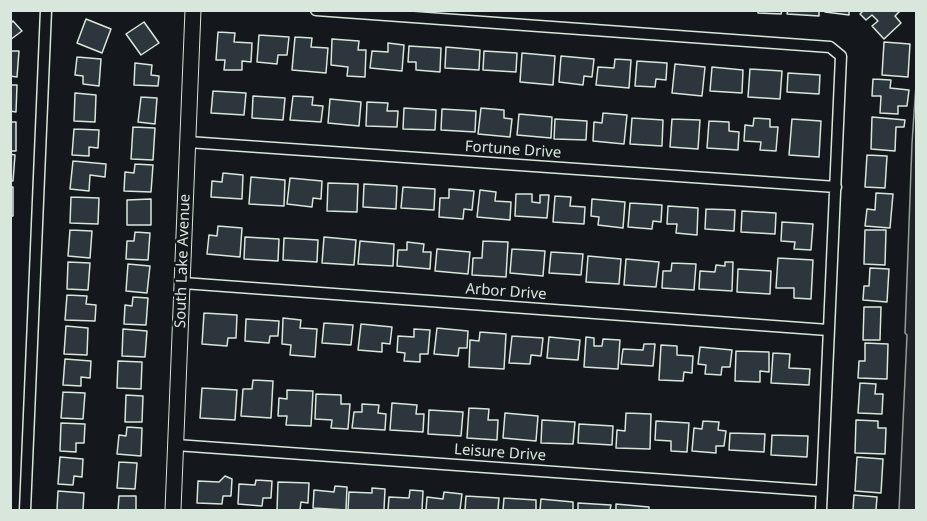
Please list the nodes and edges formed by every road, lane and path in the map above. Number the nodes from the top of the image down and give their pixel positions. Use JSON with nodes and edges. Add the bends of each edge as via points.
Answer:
{"nodes":[{"id":1,"x":46,"y":10,"type":"edge"},
{"id":2,"x":192,"y":10,"type":"edge"},
{"id":3,"x":316,"y":10,"type":"edge"},
{"id":4,"x":188,"y":142,"type":"junction"},
{"id":5,"x":836,"y":187,"type":"junction"},
{"id":6,"x":183,"y":283,"type":"junction"},
{"id":7,"x":828,"y":330,"type":"junction"},
{"id":8,"x":176,"y":445,"type":"junction"},
{"id":9,"x":821,"y":491,"type":"junction"},
{"id":10,"x":25,"y":510,"type":"edge"},
{"id":11,"x":173,"y":510,"type":"edge"},
{"id":12,"x":821,"y":510,"type":"edge"}],
"edges":[{"from":1,"to":10,"type":"street"},
{"from":2,"to":4,"type":"street","name":"South Lake Avenue"},
{"from":3,"to":5,"type":"street","via":[[830,47],[841,57]]},
{"from":4,"to":5,"type":"street","name":"Fortune Drive"},
{"from":4,"to":6,"type":"street","name":"South Lake Avenue"},
{"from":5,"to":7,"type":"street"},
{"from":6,"to":7,"type":"street","name":"Arbor Drive"},
{"from":6,"to":8,"type":"street","name":"South Lake Avenue"},
{"from":7,"to":9,"type":"street"},
{"from":8,"to":9,"type":"street","name":"Leisure Drive"},
{"from":8,"to":11,"type":"street","name":"South Lake Avenue"},
{"from":9,"to":12,"type":"street"}]}
